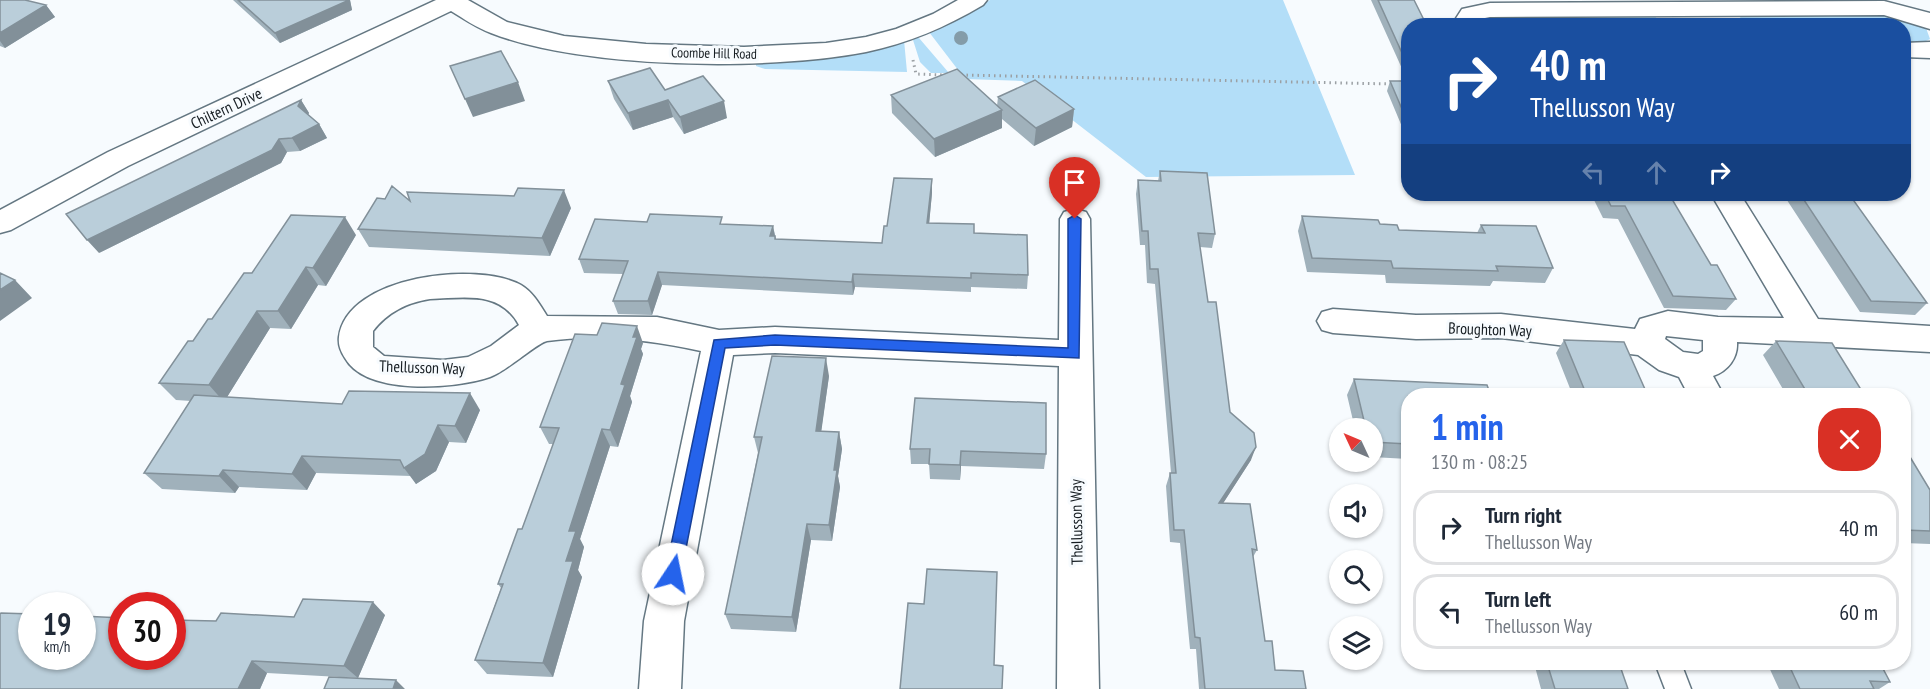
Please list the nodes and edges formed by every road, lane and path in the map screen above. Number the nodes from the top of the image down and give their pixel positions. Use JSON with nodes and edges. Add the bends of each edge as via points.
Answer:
{"nodes":[{"id":1,"x":975,"y":0,"type":"edge"},
{"id":2,"x":454,"y":1,"type":"edge"},
{"id":3,"x":1468,"y":18,"type":"edge"},
{"id":4,"x":1927,"y":18,"type":"edge"},
{"id":5,"x":907,"y":33,"type":"junction"},
{"id":6,"x":1911,"y":50,"type":"edge"},
{"id":7,"x":1930,"y":50,"type":"edge"},
{"id":8,"x":946,"y":75,"type":"edge"},
{"id":9,"x":957,"y":75,"type":"edge"},
{"id":10,"x":1397,"y":84,"type":"edge"},
{"id":11,"x":1729,"y":201,"type":"edge"},
{"id":12,"x":1075,"y":219,"type":"dead end"},
{"id":13,"x":0,"y":223,"type":"edge"},
{"id":14,"x":1334,"y":321,"type":"dead end"},
{"id":15,"x":537,"y":329,"type":"junction"},
{"id":16,"x":1718,"y":330,"type":"junction"},
{"id":17,"x":1808,"y":331,"type":"junction"},
{"id":18,"x":1930,"y":339,"type":"edge"},
{"id":19,"x":719,"y":343,"type":"junction"},
{"id":20,"x":1647,"y":343,"type":"junction"},
{"id":21,"x":1075,"y":354,"type":"junction"},
{"id":22,"x":1699,"y":382,"type":"edge"},
{"id":23,"x":1671,"y":670,"type":"edge"},
{"id":24,"x":660,"y":689,"type":"edge"},
{"id":25,"x":1078,"y":689,"type":"edge"},
{"id":26,"x":1678,"y":689,"type":"edge"}],
"edges":[{"from":1,"to":5,"type":"street","name":"Coombe Hill Road"},
{"from":2,"to":5,"type":"street","name":"Coombe Hill Road","via":[[503,29],[550,42],[622,51],[787,54]]},
{"from":2,"to":13,"type":"street","name":"Chiltern Drive","via":[[118,159]]},
{"from":3,"to":4,"type":"street","via":[[1490,10],[1884,8]]},
{"from":5,"to":8,"type":"path","via":[[916,74]]},
{"from":6,"to":7,"type":"street"},
{"from":9,"to":10,"type":"path"},
{"from":11,"to":17,"type":"street"},
{"from":12,"to":21,"type":"street","name":"Thellusson Way"},
{"from":14,"to":20,"type":"street","name":"Broughton Way","via":[[1416,327],[1501,326]]},
{"from":15,"to":15,"type":"street","name":"Thellusson Way","via":[[526,308],[505,290],[422,288],[378,305],[357,329],[354,341],[368,363],[378,369],[458,372],[495,359]]},
{"from":15,"to":19,"type":"street","via":[[657,329]]},
{"from":16,"to":17,"type":"street"},
{"from":16,"to":20,"type":"street","via":[[1668,323],[1652,328]]},
{"from":16,"to":22,"type":"street","via":[[1721,347]]},
{"from":17,"to":18,"type":"street"},
{"from":19,"to":21,"type":"street","via":[[775,340]]},
{"from":19,"to":24,"type":"street","via":[[664,621]]},
{"from":20,"to":22,"type":"street"},
{"from":21,"to":25,"type":"street","name":"Thellusson Way"},
{"from":23,"to":26,"type":"lane"}]}
